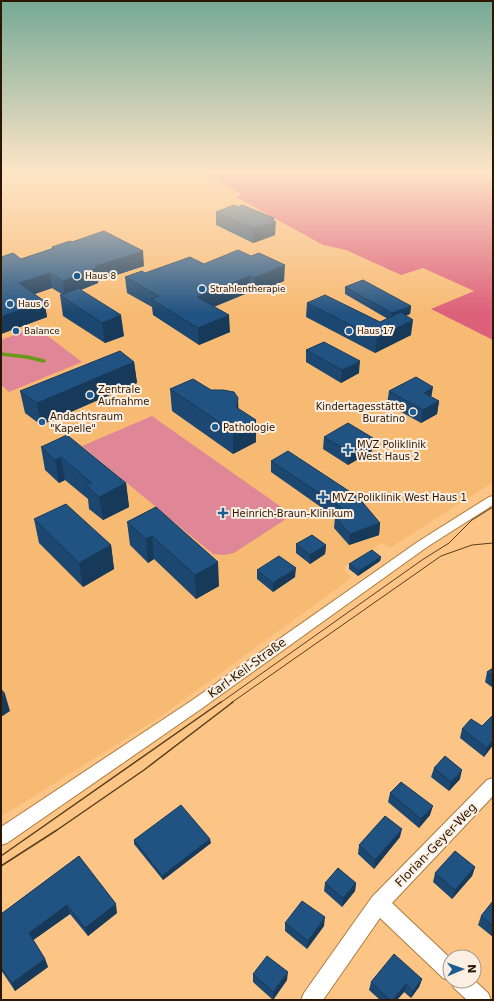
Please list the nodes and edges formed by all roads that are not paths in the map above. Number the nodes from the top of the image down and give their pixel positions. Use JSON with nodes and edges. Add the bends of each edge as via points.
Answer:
{"nodes":[{"id":1,"x":493,"y":500,"type":"edge"},
{"id":2,"x":493,"y":785,"type":"edge"},
{"id":3,"x":1,"y":837,"type":"edge"},
{"id":4,"x":379,"y":904,"type":"junction"},
{"id":5,"x":442,"y":963,"type":"edge"},
{"id":6,"x":469,"y":989,"type":"edge"},
{"id":7,"x":311,"y":1000,"type":"edge"},
{"id":8,"x":481,"y":1000,"type":"edge"}],
"edges":[{"from":1,"to":3,"type":"street","name":"Karl-Keil-Straße","via":[[423,544],[196,705]]},
{"from":2,"to":4,"type":"street","name":"Florian-Geyer-Weg"},
{"from":4,"to":5,"type":"street"},
{"from":4,"to":7,"type":"street","name":"Florian-Geyer-Weg"},
{"from":6,"to":8,"type":"street"}]}
